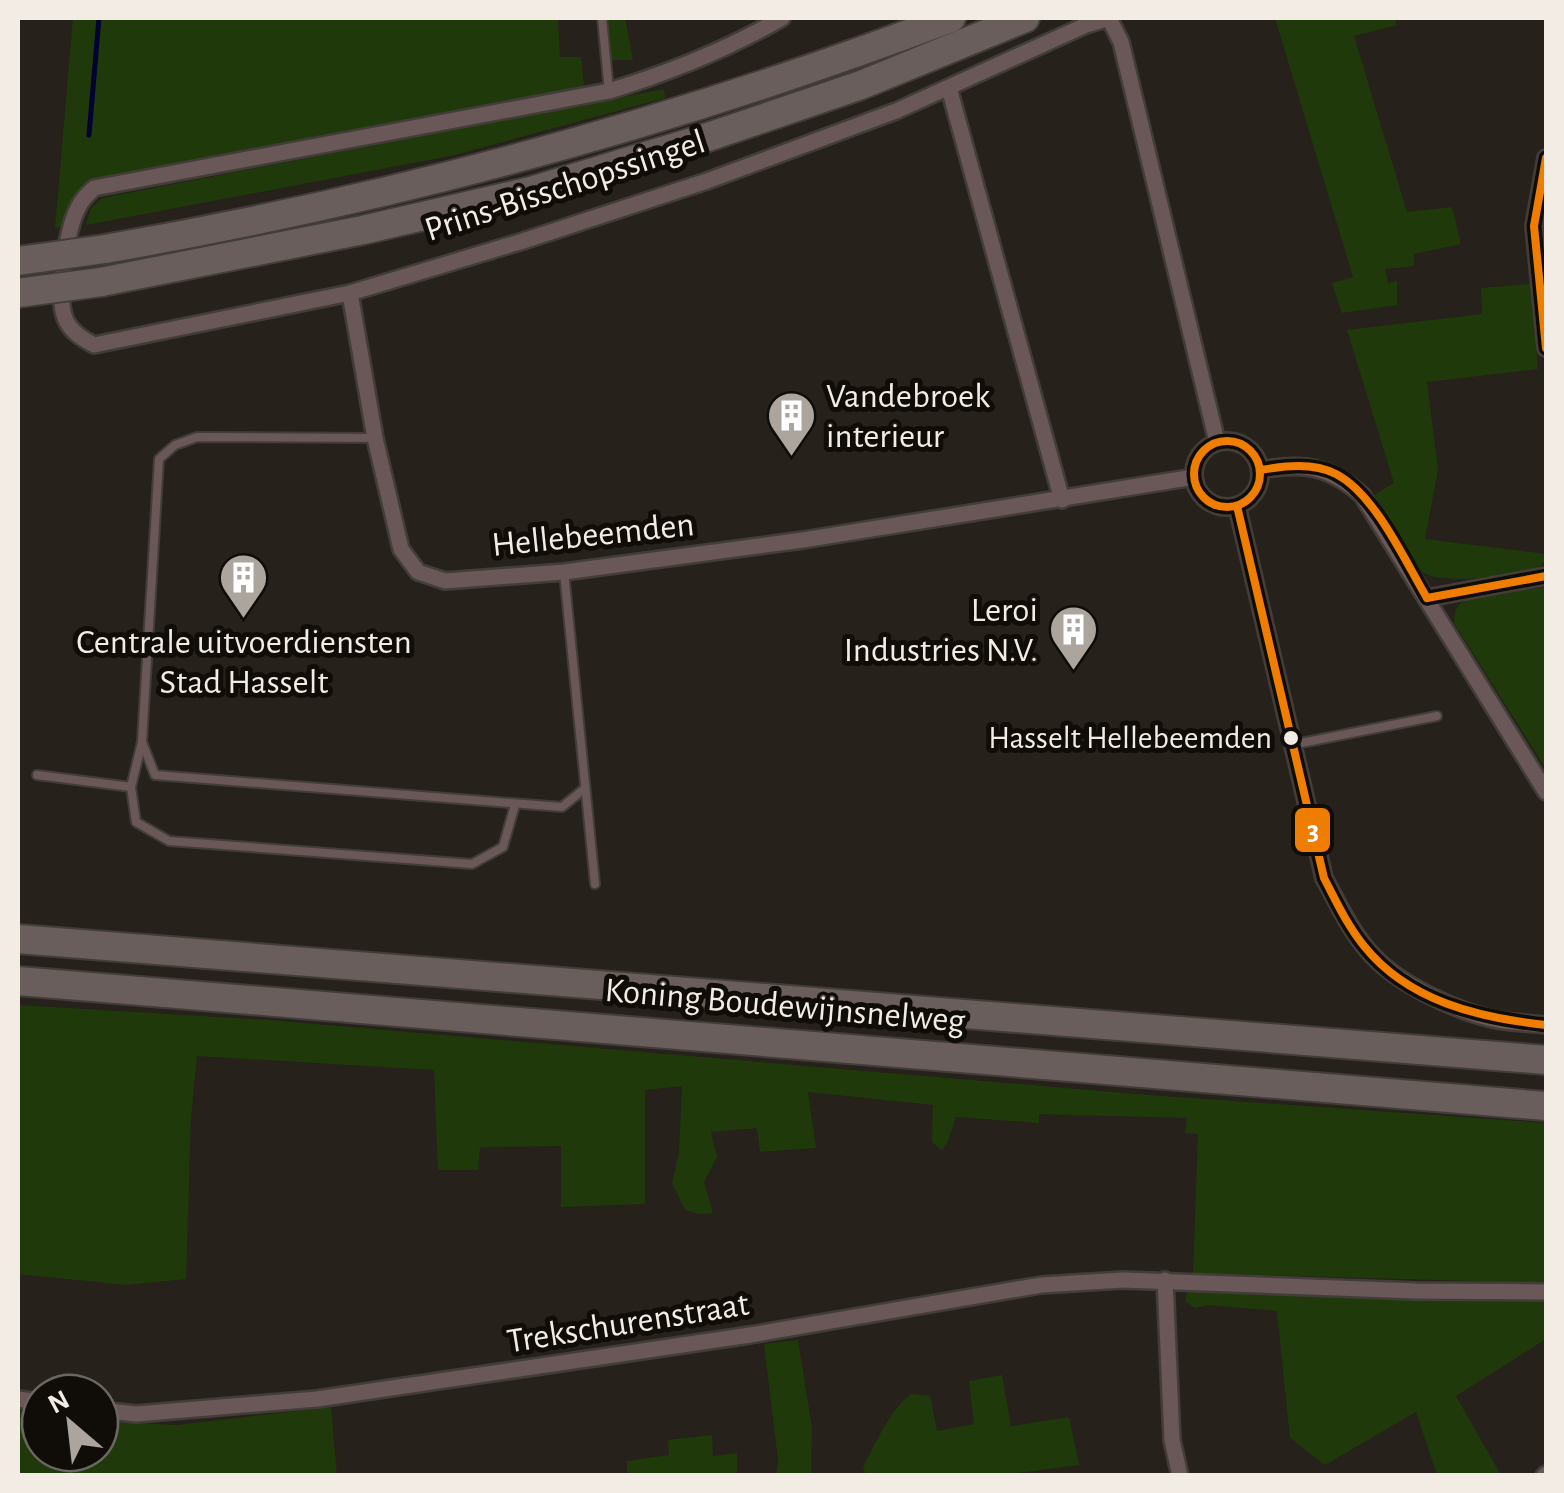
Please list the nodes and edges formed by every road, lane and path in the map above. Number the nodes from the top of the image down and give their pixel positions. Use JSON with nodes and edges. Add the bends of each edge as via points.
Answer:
{"nodes":[{"id":1,"x":602,"y":18,"type":"edge"},
{"id":2,"x":782,"y":18,"type":"edge"},
{"id":3,"x":952,"y":18,"type":"edge"},
{"id":4,"x":1025,"y":18,"type":"edge"},
{"id":5,"x":1109,"y":18,"type":"edge"},
{"id":6,"x":949,"y":88,"type":"junction"},
{"id":7,"x":609,"y":91,"type":"junction"},
{"id":8,"x":1546,"y":158,"type":"edge"},
{"id":9,"x":18,"y":261,"type":"edge"},
{"id":10,"x":18,"y":293,"type":"edge"},
{"id":11,"x":350,"y":293,"type":"junction"},
{"id":12,"x":1546,"y":348,"type":"edge"},
{"id":13,"x":375,"y":438,"type":"junction"},
{"id":14,"x":1217,"y":442,"type":"junction"},
{"id":15,"x":1260,"y":470,"type":"junction"},
{"id":16,"x":1194,"y":478,"type":"junction"},
{"id":17,"x":1062,"y":500,"type":"junction"},
{"id":18,"x":1236,"y":506,"type":"junction"},
{"id":19,"x":564,"y":572,"type":"junction"},
{"id":20,"x":1546,"y":576,"type":"edge"},
{"id":21,"x":1427,"y":598,"type":"junction"},
{"id":22,"x":1437,"y":716,"type":"dead end"},
{"id":23,"x":142,"y":742,"type":"junction"},
{"id":24,"x":1290,"y":745,"type":"junction"},
{"id":25,"x":38,"y":776,"type":"dead end"},
{"id":26,"x":130,"y":787,"type":"junction"},
{"id":27,"x":584,"y":789,"type":"junction"},
{"id":28,"x":1546,"y":792,"type":"edge"},
{"id":29,"x":515,"y":805,"type":"junction"},
{"id":30,"x":596,"y":884,"type":"dead end"},
{"id":31,"x":18,"y":939,"type":"edge"},
{"id":32,"x":18,"y":981,"type":"edge"},
{"id":33,"x":1546,"y":1025,"type":"edge"},
{"id":34,"x":1546,"y":1060,"type":"edge"},
{"id":35,"x":1546,"y":1106,"type":"edge"},
{"id":36,"x":1164,"y":1280,"type":"junction"},
{"id":37,"x":1546,"y":1292,"type":"edge"},
{"id":38,"x":120,"y":1412,"type":"edge"},
{"id":39,"x":1180,"y":1476,"type":"edge"}],
"edges":[{"from":1,"to":7,"type":"lane"},
{"from":2,"to":7,"type":"street","name":"Prins-Bisschopssingel","via":[[674,72]]},
{"from":3,"to":9,"type":"highway","name":"Prins-Bisschopssingel","bridge":true,"via":[[778,81],[536,156],[105,249]]},
{"from":4,"to":10,"type":"highway","name":"Prins-Bisschopssingel","bridge":true,"via":[[861,85],[530,191],[363,230]]},
{"from":5,"to":6,"type":"street","name":"Prins-Bisschopssingel"},
{"from":5,"to":14,"type":"street","via":[[1121,42]]},
{"from":6,"to":11,"type":"street","name":"Prins-Bisschopssingel","via":[[707,181]]},
{"from":6,"to":17,"type":"street"},
{"from":7,"to":11,"type":"street","name":"Prins-Bisschopssingel","via":[[94,188],[72,225],[60,303],[66,322],[94,345]]},
{"from":8,"to":12,"type":"street","via":[[1534,226]]},
{"from":11,"to":13,"type":"street","name":"Hellebeemden"},
{"from":13,"to":19,"type":"street","name":"Hellebeemden","via":[[401,549],[418,572],[445,581]]},
{"from":13,"to":23,"type":"lane","via":[[197,437],[160,460]]},
{"from":14,"to":15,"type":"street","via":[[1245,446]]},
{"from":14,"to":16,"type":"street","via":[[1199,456]]},
{"from":15,"to":18,"type":"street","via":[[1250,498]]},
{"from":15,"to":21,"type":"street","via":[[1290,464],[1338,474],[1362,495]]},
{"from":16,"to":17,"type":"street","name":"Hellebeemden"},
{"from":16,"to":18,"type":"street","via":[[1208,502]]},
{"from":17,"to":19,"type":"street","name":"Hellebeemden"},
{"from":18,"to":24,"type":"street"},
{"from":19,"to":27,"type":"lane"},
{"from":20,"to":21,"type":"street"},
{"from":21,"to":28,"type":"street"},
{"from":22,"to":24,"type":"lane"},
{"from":23,"to":26,"type":"lane"},
{"from":23,"to":29,"type":"lane","via":[[155,776]]},
{"from":24,"to":33,"type":"street","via":[[1324,878],[1374,957],[1414,987],[1475,1013]]},
{"from":25,"to":26,"type":"lane"},
{"from":26,"to":29,"type":"lane","via":[[136,822],[169,841],[472,864],[504,847]]},
{"from":27,"to":29,"type":"lane","via":[[562,807]]},
{"from":27,"to":30,"type":"lane"},
{"from":31,"to":34,"type":"highway","name":"Koning Boudewijnsnelweg"},
{"from":32,"to":35,"type":"highway","name":"Koning Boudewijnsnelweg"},
{"from":36,"to":37,"type":"street","name":"Trekschurenstraat"},
{"from":36,"to":38,"type":"street","name":"Trekschurenstraat","via":[[1041,1285],[317,1399]]},
{"from":36,"to":39,"type":"street","via":[[1172,1440]]}]}
